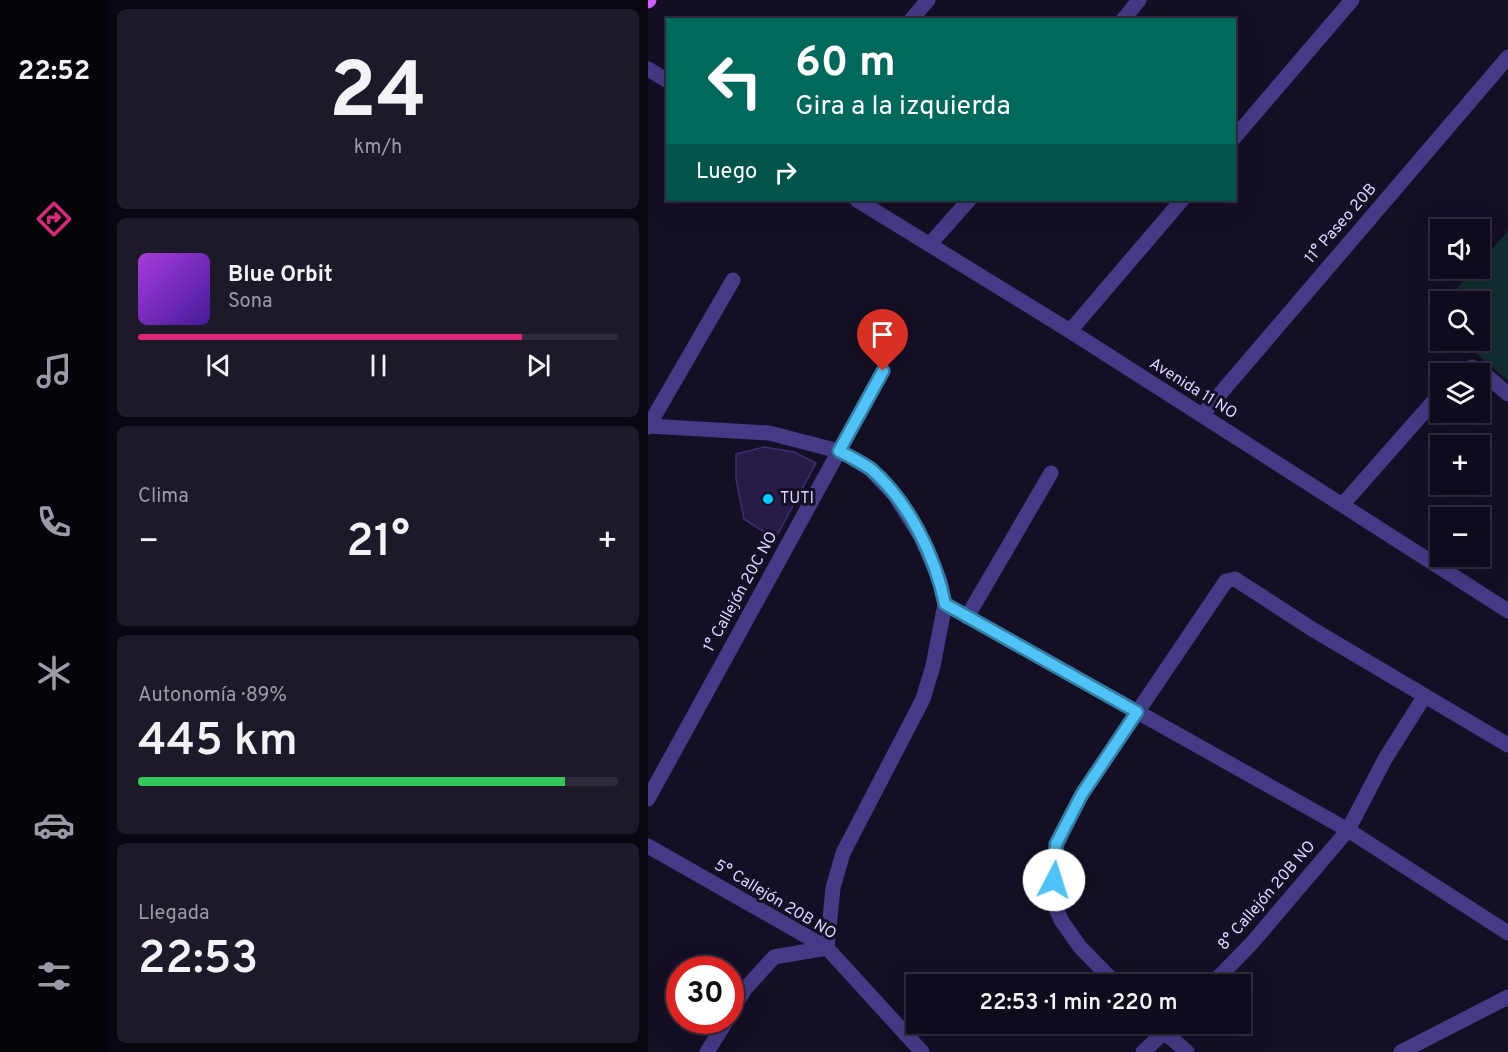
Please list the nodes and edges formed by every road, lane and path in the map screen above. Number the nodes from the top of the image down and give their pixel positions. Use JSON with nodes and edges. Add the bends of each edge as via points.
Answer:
{"nodes":[{"id":1,"x":928,"y":0,"type":"edge"},
{"id":2,"x":1140,"y":0,"type":"edge"},
{"id":3,"x":1352,"y":0,"type":"edge"},
{"id":4,"x":913,"y":18,"type":"edge"},
{"id":5,"x":1125,"y":18,"type":"edge"},
{"id":6,"x":1508,"y":57,"type":"edge"},
{"id":7,"x":648,"y":69,"type":"edge"},
{"id":8,"x":666,"y":80,"type":"edge"},
{"id":9,"x":1236,"y":136,"type":"edge"},
{"id":10,"x":859,"y":201,"type":"edge"},
{"id":11,"x":968,"y":201,"type":"edge"},
{"id":12,"x":1181,"y":201,"type":"edge"},
{"id":13,"x":930,"y":244,"type":"junction"},
{"id":14,"x":733,"y":280,"type":"dead end"},
{"id":15,"x":1070,"y":331,"type":"junction"},
{"id":16,"x":883,"y":371,"type":"dead end"},
{"id":17,"x":1490,"y":379,"type":"edge"},
{"id":18,"x":1508,"y":394,"type":"edge"},
{"id":19,"x":1430,"y":405,"type":"edge"},
{"id":20,"x":1202,"y":415,"type":"junction"},
{"id":21,"x":648,"y":427,"type":"edge"},
{"id":22,"x":839,"y":451,"type":"junction"},
{"id":23,"x":1051,"y":473,"type":"dead end"},
{"id":24,"x":1343,"y":504,"type":"junction"},
{"id":25,"x":945,"y":604,"type":"junction"},
{"id":26,"x":1508,"y":611,"type":"edge"},
{"id":27,"x":967,"y":617,"type":"junction"},
{"id":28,"x":1424,"y":697,"type":"junction"},
{"id":29,"x":1137,"y":712,"type":"junction"},
{"id":30,"x":1508,"y":746,"type":"edge"},
{"id":31,"x":648,"y":799,"type":"edge"},
{"id":32,"x":1348,"y":830,"type":"junction"},
{"id":33,"x":648,"y":846,"type":"edge"},
{"id":34,"x":1508,"y":933,"type":"edge"},
{"id":35,"x":827,"y":948,"type":"junction"},
{"id":36,"x":1106,"y":974,"type":"edge"},
{"id":37,"x":1222,"y":974,"type":"edge"},
{"id":38,"x":744,"y":991,"type":"edge"},
{"id":39,"x":1508,"y":997,"type":"edge"},
{"id":40,"x":719,"y":1034,"type":"edge"},
{"id":41,"x":1158,"y":1034,"type":"edge"},
{"id":42,"x":1171,"y":1034,"type":"edge"},
{"id":43,"x":708,"y":1052,"type":"edge"},
{"id":44,"x":922,"y":1052,"type":"edge"},
{"id":45,"x":1143,"y":1052,"type":"edge"},
{"id":46,"x":1187,"y":1052,"type":"edge"},
{"id":47,"x":1401,"y":1052,"type":"edge"}],
"edges":[{"from":1,"to":4,"type":"street"},
{"from":2,"to":5,"type":"street"},
{"from":3,"to":9,"type":"street"},
{"from":6,"to":20,"type":"street","name":"11° Paseo 20B"},
{"from":7,"to":8,"type":"street"},
{"from":10,"to":13,"type":"street","name":"Avenida 11 NO"},
{"from":11,"to":13,"type":"street"},
{"from":12,"to":15,"type":"street"},
{"from":13,"to":15,"type":"street","name":"Avenida 11 NO"},
{"from":14,"to":21,"type":"street"},
{"from":15,"to":20,"type":"street","name":"Avenida 11 NO"},
{"from":16,"to":22,"type":"street","name":"1° Callejón 20C NO"},
{"from":17,"to":18,"type":"street"},
{"from":19,"to":24,"type":"street"},
{"from":20,"to":24,"type":"street","name":"Avenida 11 NO"},
{"from":21,"to":22,"type":"street","via":[[769,433]]},
{"from":22,"to":25,"type":"street","via":[[870,469],[894,494],[932,559]]},
{"from":22,"to":31,"type":"street","name":"1° Callejón 20C NO"},
{"from":23,"to":27,"type":"street"},
{"from":24,"to":26,"type":"street","name":"Avenida 11 NO"},
{"from":25,"to":27,"type":"street"},
{"from":25,"to":35,"type":"street","via":[[923,699],[843,853],[833,888]]},
{"from":27,"to":29,"type":"street"},
{"from":28,"to":29,"type":"street","via":[[1235,579],[1226,582]]},
{"from":28,"to":30,"type":"street"},
{"from":28,"to":32,"type":"street","name":"8° Callejón 20B NO","via":[[1385,759]]},
{"from":29,"to":32,"type":"street"},
{"from":29,"to":36,"type":"street","via":[[1082,794],[1056,844],[1052,898],[1061,920],[1080,947]]},
{"from":32,"to":34,"type":"street"},
{"from":32,"to":37,"type":"street","name":"8° Callejón 20B NO"},
{"from":33,"to":35,"type":"street","name":"5° Callejón 20B NO"},
{"from":35,"to":38,"type":"street","via":[[774,957]]},
{"from":35,"to":44,"type":"street","name":"5° Callejón 20B NO"},
{"from":39,"to":47,"type":"street"},
{"from":40,"to":43,"type":"street"},
{"from":41,"to":45,"type":"street"},
{"from":42,"to":46,"type":"street"}]}
